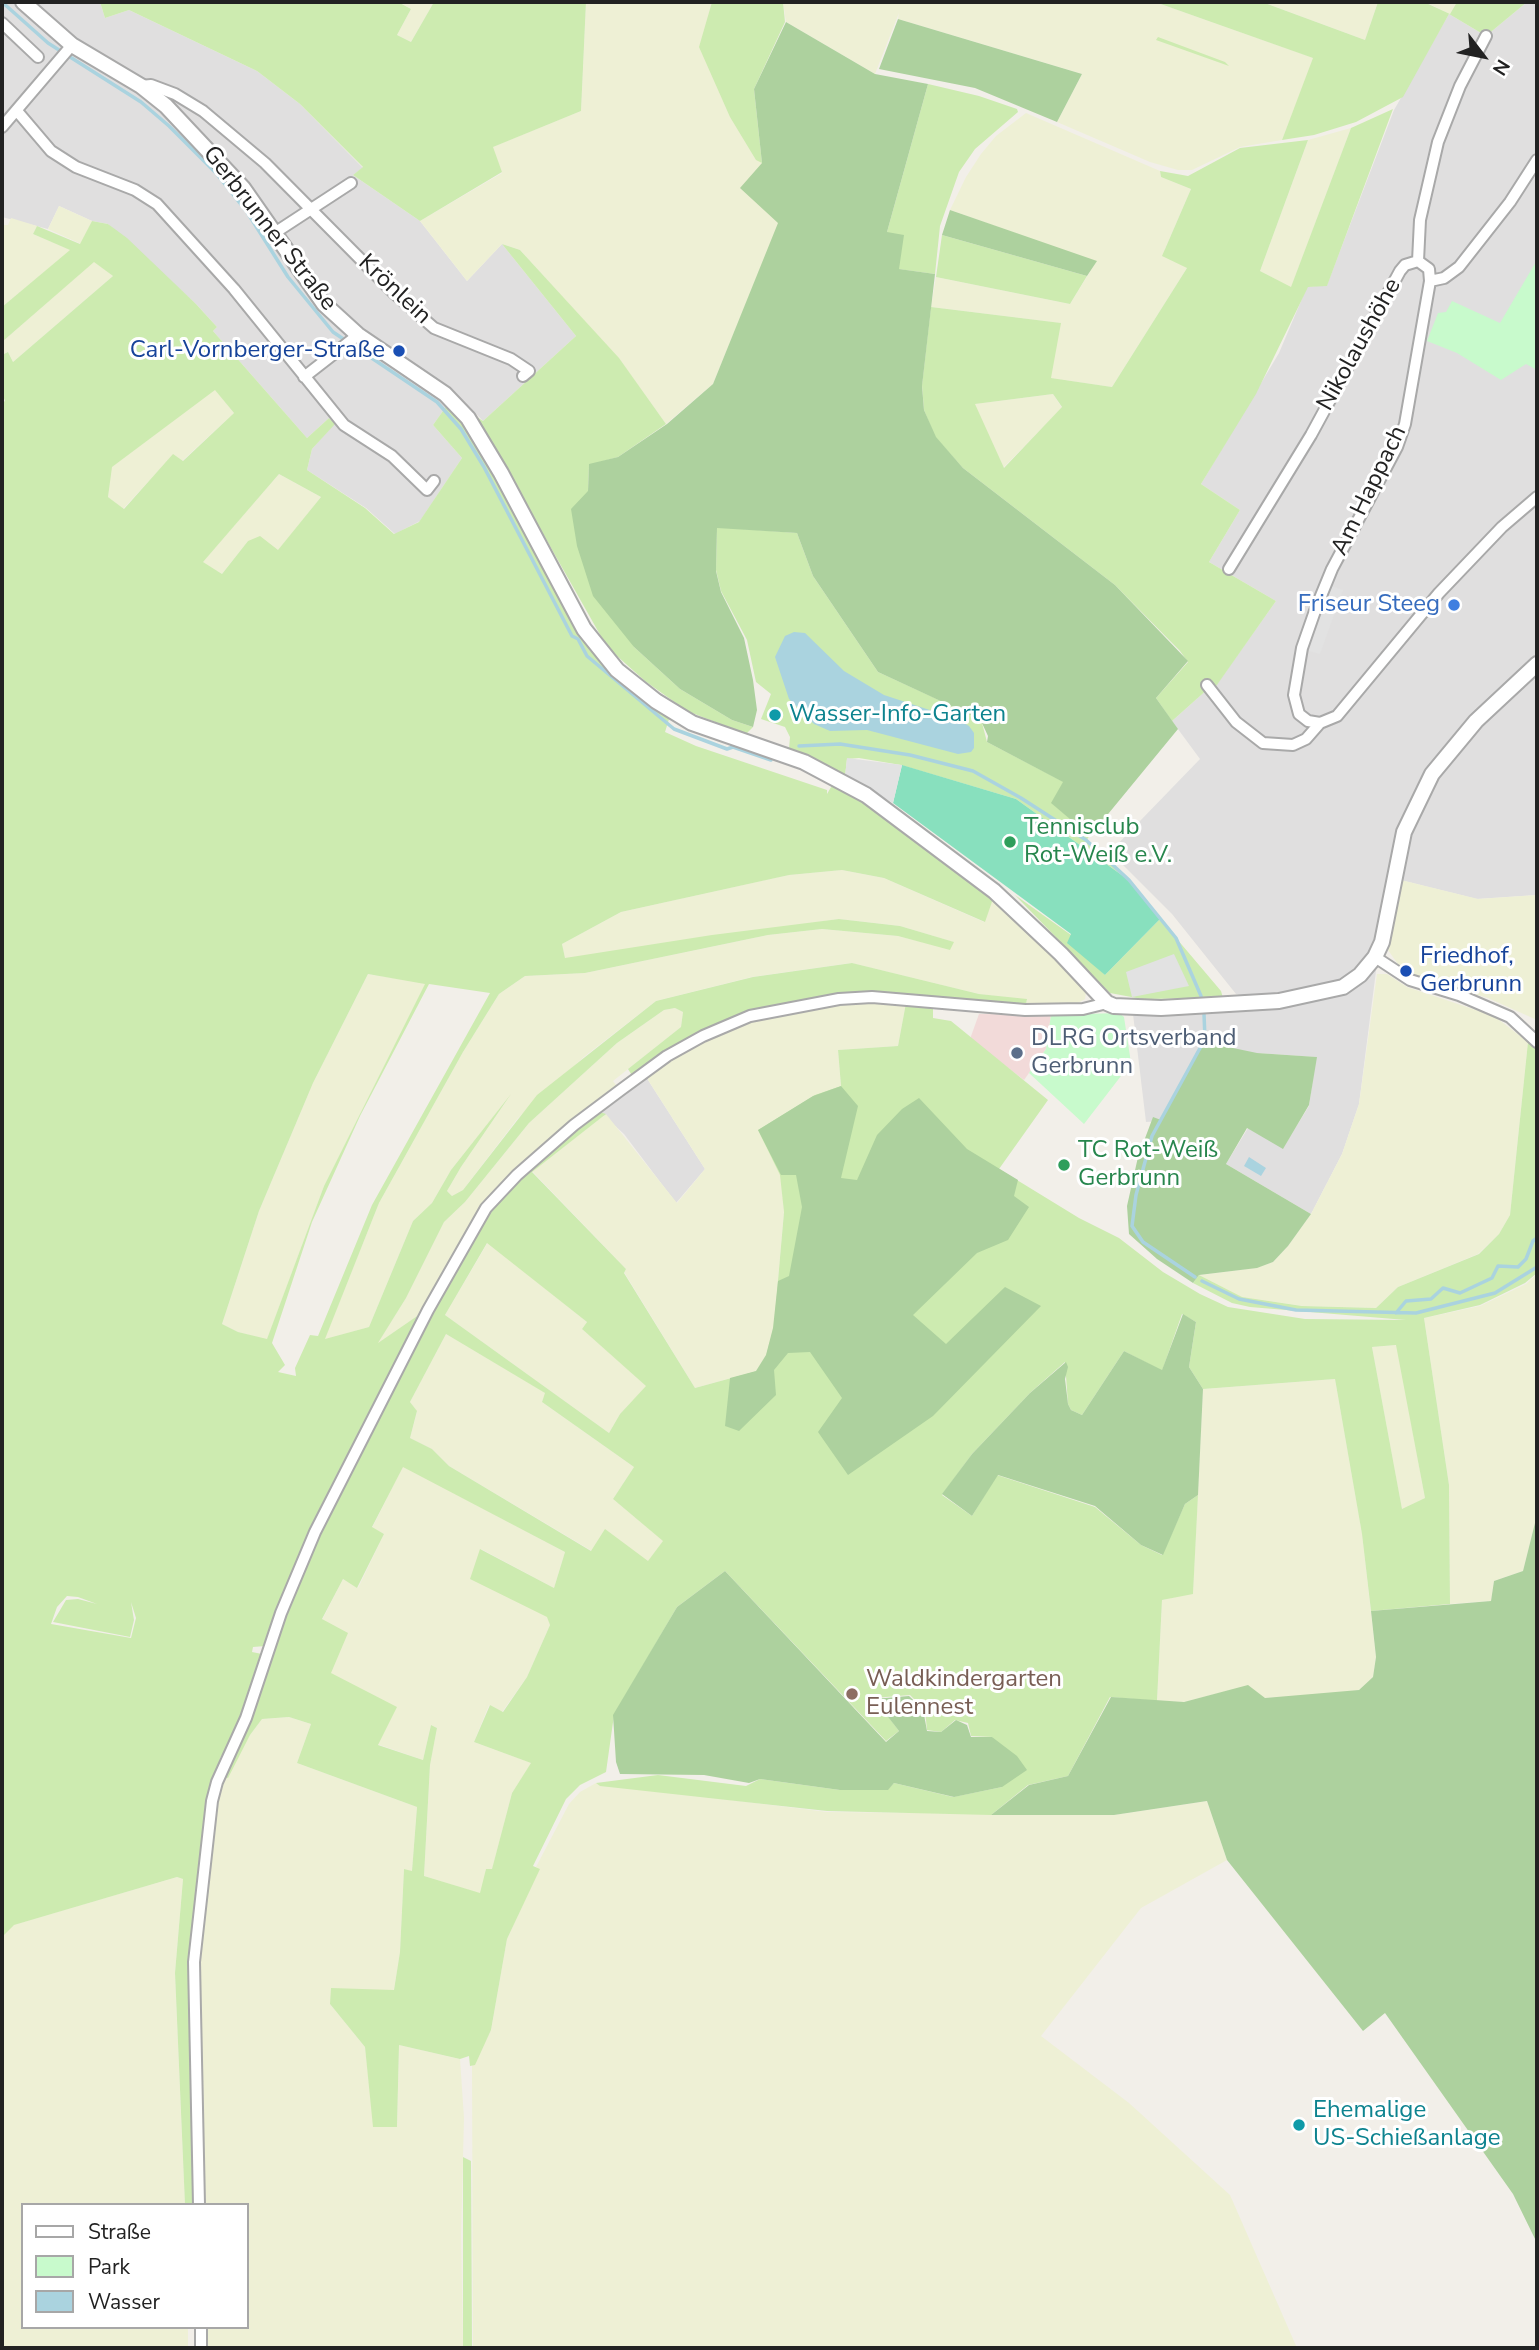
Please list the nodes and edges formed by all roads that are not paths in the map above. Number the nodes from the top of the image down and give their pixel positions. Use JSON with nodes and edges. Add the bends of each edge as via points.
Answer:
{"nodes":[{"id":1,"x":23,"y":2,"type":"edge"},
{"id":2,"x":2,"y":23,"type":"edge"},
{"id":3,"x":1486,"y":36,"type":"dead end"},
{"id":4,"x":67,"y":51,"type":"junction"},
{"id":5,"x":38,"y":57,"type":"dead end"},
{"id":6,"x":141,"y":86,"type":"junction"},
{"id":7,"x":17,"y":111,"type":"junction"},
{"id":8,"x":2,"y":127,"type":"edge"},
{"id":9,"x":1537,"y":160,"type":"edge"},
{"id":10,"x":351,"y":183,"type":"dead end"},
{"id":11,"x":310,"y":208,"type":"junction"},
{"id":12,"x":276,"y":232,"type":"junction"},
{"id":13,"x":1418,"y":261,"type":"junction"},
{"id":14,"x":1430,"y":282,"type":"junction"},
{"id":15,"x":358,"y":335,"type":"junction"},
{"id":16,"x":529,"y":371,"type":"dead end"},
{"id":17,"x":304,"y":377,"type":"junction"},
{"id":18,"x":1537,"y":497,"type":"edge"},
{"id":19,"x":419,"y":499,"type":"dead end"},
{"id":20,"x":1229,"y":569,"type":"dead end"},
{"id":21,"x":1537,"y":664,"type":"edge"},
{"id":22,"x":1207,"y":685,"type":"dead end"},
{"id":23,"x":1320,"y":723,"type":"junction"},
{"id":24,"x":1375,"y":957,"type":"junction"},
{"id":25,"x":1116,"y":1005,"type":"junction"},
{"id":26,"x":1537,"y":1042,"type":"edge"},
{"id":27,"x":199,"y":2203,"type":"edge"},
{"id":28,"x":201,"y":2329,"type":"edge"},
{"id":29,"x":201,"y":2348,"type":"edge"}],
"edges":[{"from":1,"to":4,"type":"street","name":"Gerbrunner Straße"},
{"from":2,"to":5,"type":"street"},
{"from":3,"to":13,"type":"street","name":"Nikolaushöhe","via":[[1438,142],[1420,220]]},
{"from":4,"to":6,"type":"street","name":"Gerbrunner Straße"},
{"from":4,"to":7,"type":"street"},
{"from":6,"to":11,"type":"street","name":"Krönlein","via":[[176,94],[203,111]]},
{"from":6,"to":12,"type":"street","name":"Gerbrunner Straße","via":[[219,161]]},
{"from":7,"to":8,"type":"street"},
{"from":7,"to":17,"type":"street","via":[[51,151],[157,204],[234,289]]},
{"from":9,"to":14,"type":"street","via":[[1459,267]]},
{"from":10,"to":11,"type":"street"},
{"from":11,"to":12,"type":"street"},
{"from":11,"to":16,"type":"street","name":"Krönlein","via":[[434,328],[499,352]]},
{"from":12,"to":15,"type":"street","name":"Gerbrunner Straße","via":[[308,285]]},
{"from":13,"to":14,"type":"street","via":[[1429,269]]},
{"from":13,"to":20,"type":"street","name":"Nikolaushöhe","via":[[1400,271],[1311,435]]},
{"from":14,"to":23,"type":"street","name":"Am Happach","via":[[1402,436],[1332,569],[1302,648],[1294,702],[1303,718]]},
{"from":15,"to":17,"type":"street"},
{"from":15,"to":25,"type":"street","name":"Gerbrunner Straße","via":[[445,394],[468,418],[584,629],[617,670],[692,723],[804,762],[874,801],[994,891]]},
{"from":17,"to":19,"type":"street","via":[[344,425],[430,486]]},
{"from":18,"to":23,"type":"street","via":[[1439,593],[1337,716]]},
{"from":21,"to":24,"type":"street","via":[[1476,721],[1432,774],[1418,799],[1404,832]]},
{"from":22,"to":23,"type":"street","via":[[1236,722],[1263,743],[1293,745],[1306,739]]},
{"from":24,"to":25,"type":"street","via":[[1343,987],[1325,992],[1261,1003]]},
{"from":24,"to":26,"type":"street","via":[[1410,981],[1510,1017]]},
{"from":25,"to":27,"type":"street","via":[[1025,1010],[872,997],[750,1016],[667,1056],[574,1125],[486,1208],[311,1540],[212,1801],[194,2010]]},
{"from":28,"to":29,"type":"street"}]}
